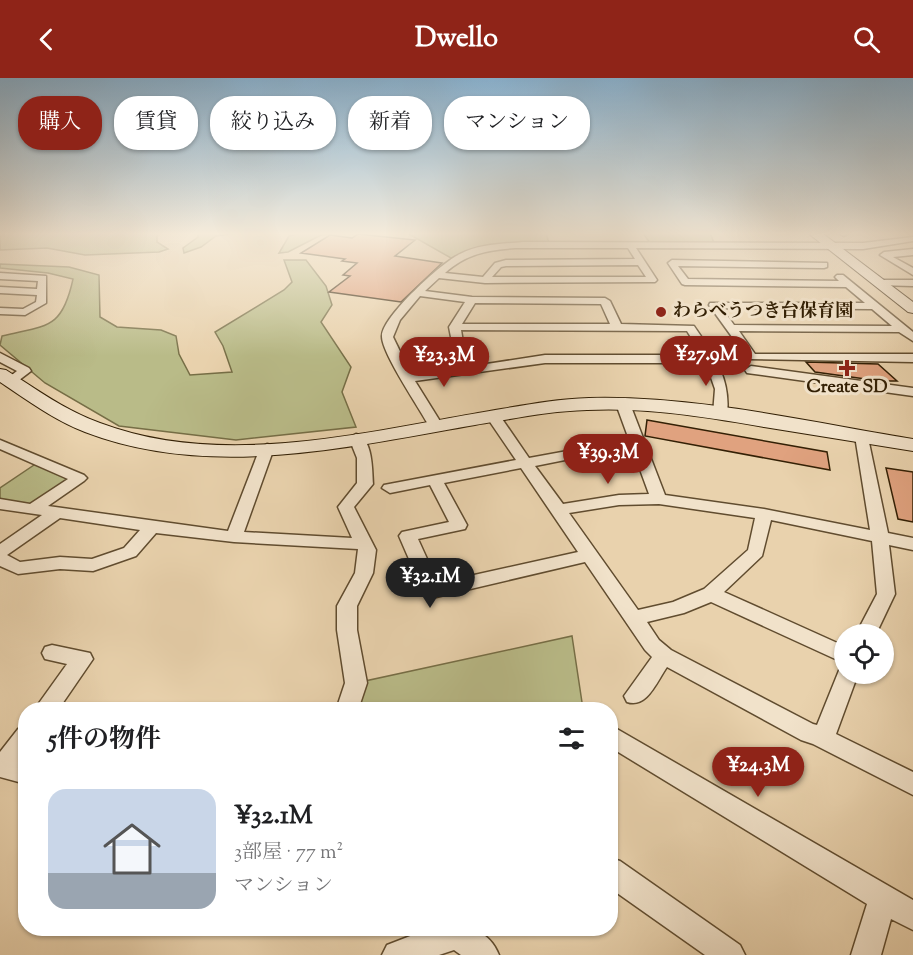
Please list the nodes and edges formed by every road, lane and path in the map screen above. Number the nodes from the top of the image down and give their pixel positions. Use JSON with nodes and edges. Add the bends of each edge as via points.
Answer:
{"nodes":[{"id":1,"x":490,"y":274,"type":"edge"},
{"id":2,"x":648,"y":274,"type":"edge"},
{"id":3,"x":679,"y":274,"type":"edge"},
{"id":4,"x":836,"y":274,"type":"edge"},
{"id":5,"x":867,"y":274,"type":"edge"},
{"id":6,"x":440,"y":275,"type":"joint"},
{"id":7,"x":0,"y":276,"type":"edge"},
{"id":8,"x":484,"y":280,"type":"junction"},
{"id":9,"x":879,"y":283,"type":"junction"},
{"id":10,"x":913,"y":283,"type":"edge"},
{"id":11,"x":848,"y":284,"type":"junction"},
{"id":12,"x":0,"y":290,"type":"edge"},
{"id":13,"x":42,"y":292,"type":"junction"},
{"id":14,"x":419,"y":293,"type":"junction"},
{"id":15,"x":472,"y":300,"type":"junction"},
{"id":16,"x":874,"y":306,"type":"junction"},
{"id":17,"x":913,"y":309,"type":"edge"},
{"id":18,"x":0,"y":311,"type":"edge"},
{"id":19,"x":454,"y":327,"type":"junction"},
{"id":20,"x":617,"y":327,"type":"junction"},
{"id":21,"x":731,"y":328,"type":"junction"},
{"id":22,"x":902,"y":329,"type":"junction"},
{"id":23,"x":913,"y":338,"type":"edge"},
{"id":24,"x":0,"y":357,"type":"edge"},
{"id":25,"x":913,"y":358,"type":"edge"},
{"id":26,"x":709,"y":359,"type":"junction"},
{"id":27,"x":476,"y":368,"type":"junction"},
{"id":28,"x":752,"y":370,"type":"dead end"},
{"id":29,"x":5,"y":377,"type":"edge"},
{"id":30,"x":409,"y":378,"type":"junction"},
{"id":31,"x":913,"y":392,"type":"edge"},
{"id":32,"x":622,"y":404,"type":"junction"},
{"id":33,"x":720,"y":414,"type":"junction"},
{"id":34,"x":493,"y":416,"type":"junction"},
{"id":35,"x":436,"y":426,"type":"junction"},
{"id":36,"x":862,"y":436,"type":"junction"},
{"id":37,"x":356,"y":438,"type":"junction"},
{"id":38,"x":0,"y":444,"type":"edge"},
{"id":39,"x":913,"y":445,"type":"edge"},
{"id":40,"x":267,"y":448,"type":"junction"},
{"id":41,"x":640,"y":449,"type":"junction"},
{"id":42,"x":526,"y":463,"type":"junction"},
{"id":43,"x":435,"y":480,"type":"junction"},
{"id":44,"x":390,"y":488,"type":"dead end"},
{"id":45,"x":660,"y":499,"type":"junction"},
{"id":46,"x":0,"y":504,"type":"edge"},
{"id":47,"x":33,"y":510,"type":"junction"},
{"id":48,"x":559,"y":510,"type":"junction"},
{"id":49,"x":56,"y":513,"type":"junction"},
{"id":50,"x":764,"y":514,"type":"junction"},
{"id":51,"x":152,"y":527,"type":"junction"},
{"id":52,"x":234,"y":537,"type":"junction"},
{"id":53,"x":880,"y":537,"type":"junction"},
{"id":54,"x":363,"y":544,"type":"junction"},
{"id":55,"x":913,"y":544,"type":"edge"},
{"id":56,"x":0,"y":552,"type":"edge"},
{"id":57,"x":590,"y":555,"type":"junction"},
{"id":58,"x":0,"y":559,"type":"edge"},
{"id":59,"x":711,"y":594,"type":"junction"},
{"id":60,"x":633,"y":618,"type":"junction"},
{"id":61,"x":871,"y":624,"type":"edge"},
{"id":62,"x":834,"y":650,"type":"edge"},
{"id":63,"x":52,"y":653,"type":"dead end"},
{"id":64,"x":664,"y":656,"type":"junction"},
{"id":65,"x":844,"y":684,"type":"edge"},
{"id":66,"x":635,"y":696,"type":"dead end"},
{"id":67,"x":51,"y":702,"type":"edge"},
{"id":68,"x":350,"y":702,"type":"edge"},
{"id":69,"x":820,"y":735,"type":"junction"},
{"id":70,"x":618,"y":740,"type":"edge"},
{"id":71,"x":18,"y":752,"type":"edge"},
{"id":72,"x":10,"y":768,"type":"edge"},
{"id":73,"x":913,"y":784,"type":"edge"},
{"id":74,"x":618,"y":877,"type":"edge"},
{"id":75,"x":883,"y":899,"type":"junction"},
{"id":76,"x":913,"y":916,"type":"edge"},
{"id":77,"x":445,"y":936,"type":"edge"},
{"id":78,"x":463,"y":936,"type":"edge"},
{"id":79,"x":397,"y":955,"type":"edge"},
{"id":80,"x":484,"y":955,"type":"edge"},
{"id":81,"x":730,"y":955,"type":"edge"},
{"id":82,"x":866,"y":955,"type":"edge"}],
"edges":[{"from":1,"to":8,"type":"street"},
{"from":2,"to":8,"type":"street","via":[[652,280]]},
{"from":3,"to":11,"type":"street","via":[[685,282]]},
{"from":4,"to":11,"type":"street"},
{"from":5,"to":9,"type":"street"},
{"from":6,"to":8,"type":"street"},
{"from":6,"to":14,"type":"street"},
{"from":7,"to":13,"type":"street","via":[[43,278]]},
{"from":9,"to":10,"type":"street"},
{"from":9,"to":17,"type":"street"},
{"from":11,"to":16,"type":"street"},
{"from":12,"to":13,"type":"street"},
{"from":13,"to":18,"type":"street","via":[[41,303],[25,312]]},
{"from":14,"to":15,"type":"street"},
{"from":14,"to":30,"type":"street","via":[[388,327],[387,337]]},
{"from":15,"to":19,"type":"street"},
{"from":15,"to":20,"type":"street","via":[[605,301]]},
{"from":16,"to":21,"type":"street","via":[[714,305]]},
{"from":16,"to":22,"type":"street"},
{"from":19,"to":20,"type":"street"},
{"from":19,"to":27,"type":"street","via":[[454,337]]},
{"from":20,"to":26,"type":"street","via":[[690,328]]},
{"from":21,"to":22,"type":"street"},
{"from":21,"to":25,"type":"street","via":[[752,357]]},
{"from":22,"to":23,"type":"street"},
{"from":24,"to":29,"type":"street","via":[[26,371]]},
{"from":26,"to":27,"type":"street","via":[[545,359]]},
{"from":26,"to":33,"type":"street","via":[[721,379]]},
{"from":27,"to":30,"type":"street"},
{"from":28,"to":31,"type":"street"},
{"from":29,"to":40,"type":"street","via":[[81,423],[115,435],[177,447]]},
{"from":30,"to":35,"type":"street"},
{"from":32,"to":33,"type":"street"},
{"from":32,"to":34,"type":"street","via":[[565,405]]},
{"from":32,"to":41,"type":"street"},
{"from":33,"to":36,"type":"street"},
{"from":34,"to":35,"type":"street"},
{"from":34,"to":42,"type":"street"},
{"from":35,"to":37,"type":"street"},
{"from":36,"to":39,"type":"street"},
{"from":36,"to":53,"type":"street"},
{"from":37,"to":40,"type":"street"},
{"from":37,"to":54,"type":"street","via":[[364,458],[364,484],[346,507]]},
{"from":38,"to":47,"type":"street","via":[[79,478]]},
{"from":40,"to":52,"type":"street"},
{"from":41,"to":42,"type":"street","via":[[600,450]]},
{"from":41,"to":45,"type":"street"},
{"from":42,"to":43,"type":"street"},
{"from":42,"to":48,"type":"street"},
{"from":43,"to":44,"type":"street"},
{"from":43,"to":57,"type":"street","via":[[459,525],[408,536],[432,591]]},
{"from":45,"to":48,"type":"street","via":[[619,500]]},
{"from":45,"to":50,"type":"street"},
{"from":46,"to":47,"type":"street"},
{"from":47,"to":49,"type":"street"},
{"from":48,"to":57,"type":"street"},
{"from":49,"to":51,"type":"street"},
{"from":49,"to":56,"type":"street"},
{"from":50,"to":53,"type":"street"},
{"from":50,"to":59,"type":"street","via":[[756,552]]},
{"from":51,"to":52,"type":"street"},
{"from":51,"to":58,"type":"street","via":[[130,552],[93,565],[60,563],[18,568]]},
{"from":52,"to":54,"type":"street"},
{"from":53,"to":55,"type":"street"},
{"from":53,"to":61,"type":"street","via":[[886,594]]},
{"from":54,"to":68,"type":"street","via":[[367,550],[364,573],[347,606],[356,683]]},
{"from":57,"to":60,"type":"street"},
{"from":59,"to":60,"type":"street","via":[[677,608]]},
{"from":59,"to":62,"type":"street"},
{"from":60,"to":64,"type":"street"},
{"from":63,"to":67,"type":"street","via":[[83,659]]},
{"from":64,"to":66,"type":"street"},
{"from":64,"to":69,"type":"street","via":[[809,733]]},
{"from":65,"to":69,"type":"street","via":[[826,732]]},
{"from":69,"to":73,"type":"street"},
{"from":70,"to":75,"type":"street"},
{"from":71,"to":72,"type":"street"},
{"from":74,"to":81,"type":"street"},
{"from":75,"to":76,"type":"street"},
{"from":75,"to":82,"type":"street"},
{"from":77,"to":79,"type":"street"},
{"from":78,"to":80,"type":"street"}]}
